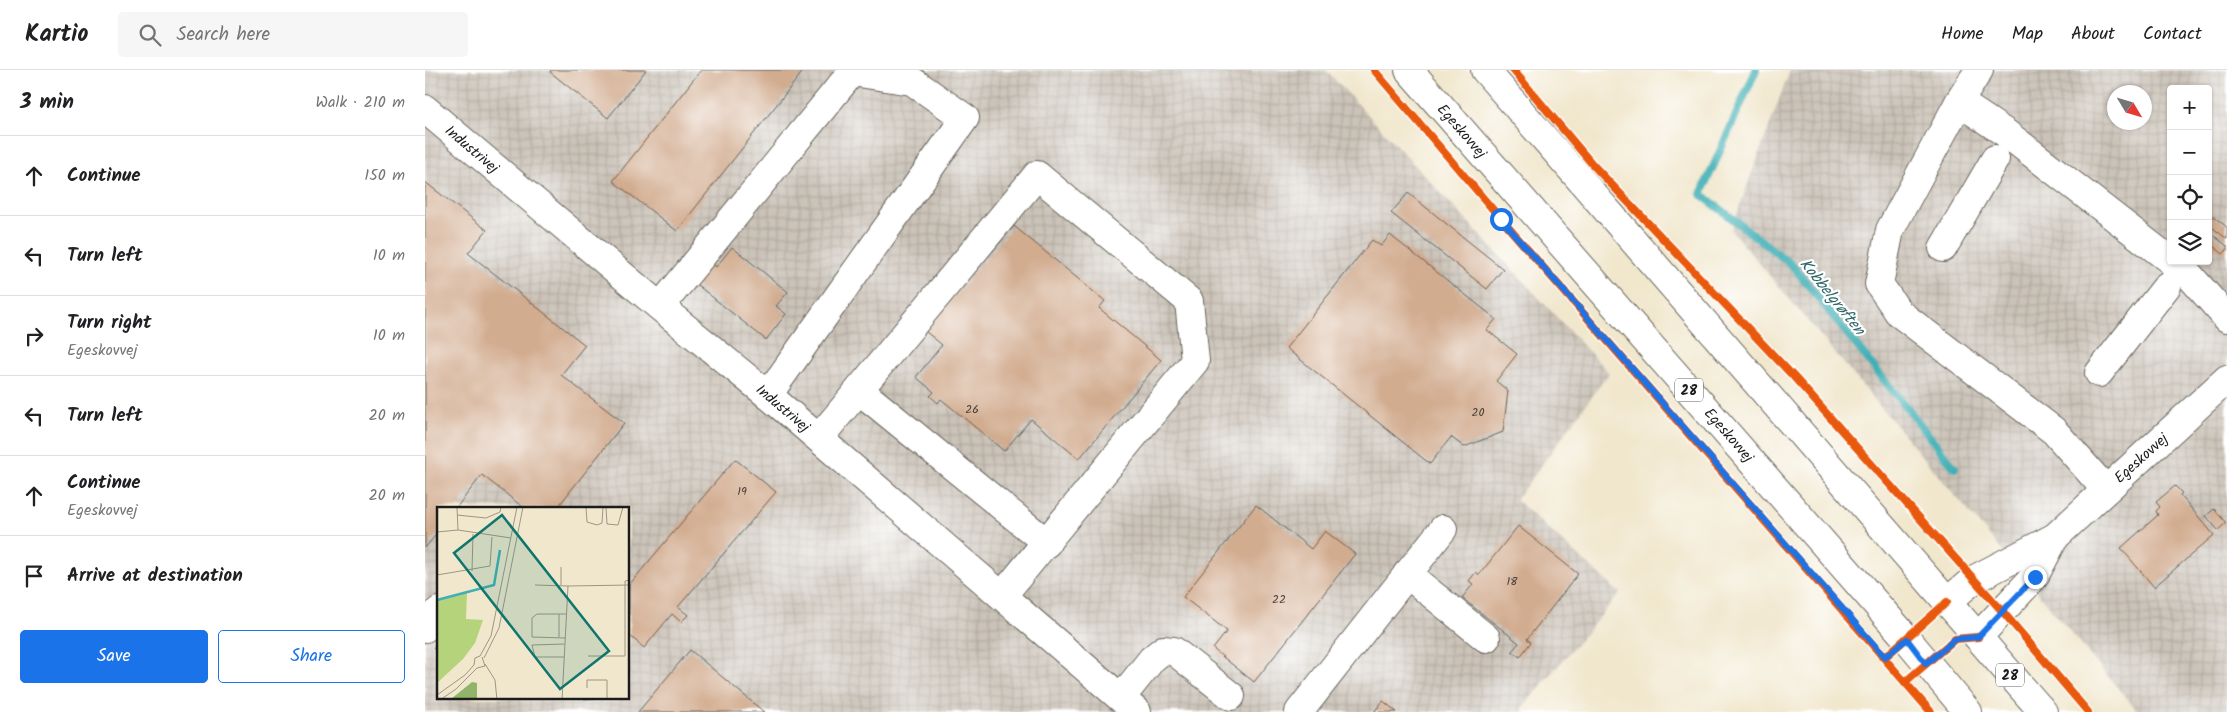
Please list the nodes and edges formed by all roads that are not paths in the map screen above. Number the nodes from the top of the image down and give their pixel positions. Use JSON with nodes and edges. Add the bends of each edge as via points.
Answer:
{"nodes":[{"id":1,"x":1409,"y":70,"type":"edge"},
{"id":2,"x":1485,"y":70,"type":"edge"},
{"id":3,"x":1979,"y":70,"type":"edge"},
{"id":4,"x":1959,"y":102,"type":"junction"},
{"id":5,"x":425,"y":109,"type":"edge"},
{"id":6,"x":1995,"y":159,"type":"dead end"},
{"id":7,"x":1943,"y":248,"type":"dead end"},
{"id":8,"x":2169,"y":270,"type":"edge"},
{"id":9,"x":660,"y":307,"type":"junction"},
{"id":10,"x":2227,"y":318,"type":"edge"},
{"id":11,"x":2099,"y":373,"type":"dead end"},
{"id":12,"x":2227,"y":379,"type":"edge"},
{"id":13,"x":859,"y":390,"type":"junction"},
{"id":14,"x":768,"y":395,"type":"junction"},
{"id":15,"x":819,"y":438,"type":"junction"},
{"id":16,"x":2106,"y":490,"type":"junction"},
{"id":17,"x":1443,"y":529,"type":"dead end"},
{"id":18,"x":2055,"y":537,"type":"junction"},
{"id":19,"x":1047,"y":543,"type":"junction"},
{"id":20,"x":1407,"y":574,"type":"junction"},
{"id":21,"x":1003,"y":596,"type":"junction"},
{"id":22,"x":1947,"y":602,"type":"junction"},
{"id":23,"x":437,"y":614,"type":"edge"},
{"id":24,"x":425,"y":628,"type":"edge"},
{"id":25,"x":1978,"y":637,"type":"junction"},
{"id":26,"x":1486,"y":638,"type":"dead end"},
{"id":27,"x":1231,"y":696,"type":"dead end"},
{"id":28,"x":1129,"y":705,"type":"edge"},
{"id":29,"x":1299,"y":712,"type":"edge"},
{"id":30,"x":1968,"y":712,"type":"edge"},
{"id":31,"x":2043,"y":712,"type":"edge"}],
"edges":[{"from":1,"to":30,"type":"main road","name":"Egeskovvej","number":"28"},
{"from":2,"to":22,"type":"main road","number":"28"},
{"from":3,"to":4,"type":"main road"},
{"from":4,"to":8,"type":"main road","via":[[2007,134]]},
{"from":4,"to":16,"type":"main road","via":[[1889,230],[1879,284],[1899,313],[2054,431]]},
{"from":5,"to":9,"type":"main road","name":"Industrivej"},
{"from":6,"to":7,"type":"main road"},
{"from":8,"to":10,"type":"main road","via":[[2189,276]]},
{"from":8,"to":11,"type":"main road"},
{"from":9,"to":14,"type":"main road","name":"Industrivej"},
{"from":9,"to":14,"type":"main road","via":[[852,72],[912,81],[965,118]]},
{"from":12,"to":16,"type":"main road","name":"Egeskovvej"},
{"from":13,"to":15,"type":"main road"},
{"from":13,"to":19,"type":"main road"},
{"from":13,"to":19,"type":"main road","via":[[1037,175],[1189,301],[1195,361]]},
{"from":14,"to":15,"type":"main road","name":"Industrivej"},
{"from":15,"to":21,"type":"main road","name":"Industrivej"},
{"from":16,"to":18,"type":"main road","name":"Egeskovvej"},
{"from":17,"to":20,"type":"main road"},
{"from":18,"to":22,"type":"main road","name":"Egeskovvej","via":[[1973,580]]},
{"from":18,"to":25,"type":"main road","name":"Egeskovvej","via":[[2035,577]]},
{"from":19,"to":21,"type":"main road"},
{"from":20,"to":26,"type":"main road"},
{"from":20,"to":29,"type":"main road"},
{"from":21,"to":28,"type":"main road","name":"Industrivej"},
{"from":22,"to":25,"type":"main road","number":"28"},
{"from":23,"to":24,"type":"main road"},
{"from":25,"to":31,"type":"main road","number":"28"},
{"from":27,"to":28,"type":"main road","via":[[1174,651],[1163,650],[1152,659]]}]}
